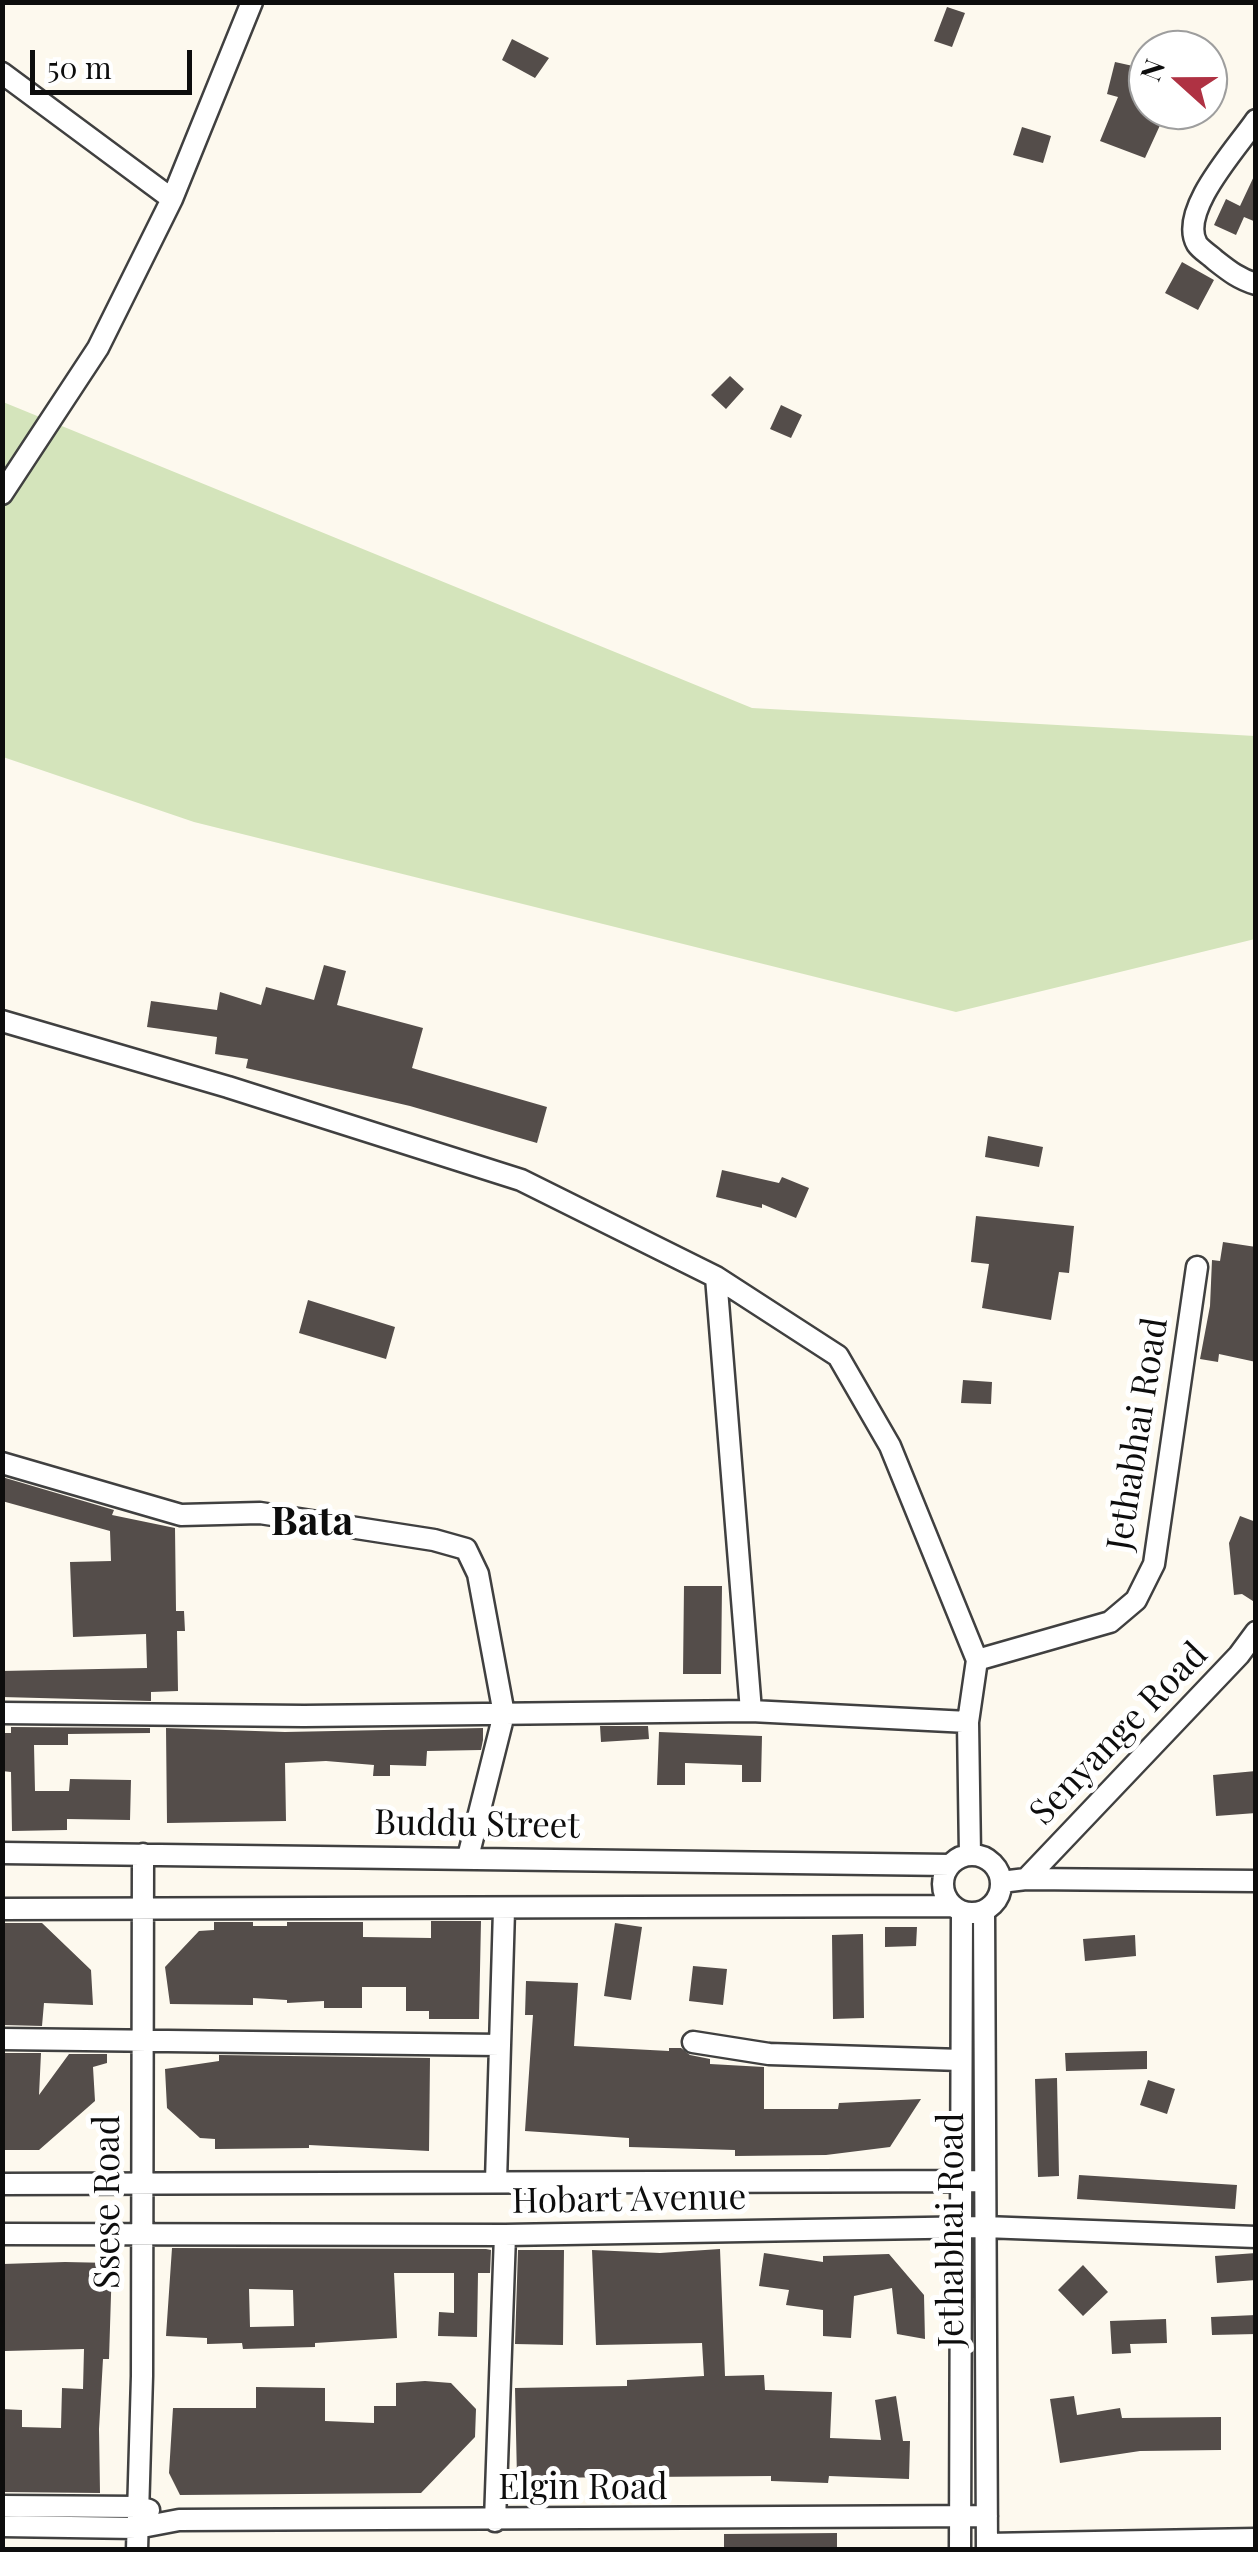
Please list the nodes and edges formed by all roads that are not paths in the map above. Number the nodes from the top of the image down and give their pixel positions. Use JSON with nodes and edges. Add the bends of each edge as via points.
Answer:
{"nodes":[{"id":1,"x":252,"y":2,"type":"edge"},
{"id":2,"x":2,"y":73,"type":"edge"},
{"id":3,"x":1256,"y":120,"type":"edge"},
{"id":4,"x":172,"y":198,"type":"junction"},
{"id":5,"x":1256,"y":284,"type":"edge"},
{"id":6,"x":2,"y":494,"type":"edge"},
{"id":7,"x":2,"y":1021,"type":"edge"},
{"id":8,"x":1196,"y":1267,"type":"dead end"},
{"id":9,"x":716,"y":1277,"type":"junction"},
{"id":10,"x":2,"y":1463,"type":"edge"},
{"id":11,"x":1256,"y":1632,"type":"edge"},
{"id":12,"x":1248,"y":1654,"type":"edge"},
{"id":13,"x":977,"y":1660,"type":"junction"},
{"id":14,"x":751,"y":1711,"type":"junction"},
{"id":15,"x":2,"y":1713,"type":"edge"},
{"id":16,"x":504,"y":1714,"type":"junction"},
{"id":17,"x":968,"y":1722,"type":"junction"},
{"id":18,"x":2,"y":1853,"type":"edge"},
{"id":19,"x":143,"y":1854,"type":"junction"},
{"id":20,"x":970,"y":1855,"type":"junction"},
{"id":21,"x":468,"y":1857,"type":"junction"},
{"id":22,"x":950,"y":1865,"type":"junction"},
{"id":23,"x":1026,"y":1879,"type":"junction"},
{"id":24,"x":1001,"y":1882,"type":"junction"},
{"id":25,"x":1256,"y":1882,"type":"edge"},
{"id":26,"x":2,"y":1909,"type":"edge"},
{"id":27,"x":957,"y":1909,"type":"junction"},
{"id":28,"x":142,"y":1910,"type":"junction"},
{"id":29,"x":504,"y":1910,"type":"junction"},
{"id":30,"x":984,"y":1910,"type":"junction"},
{"id":31,"x":2,"y":2039,"type":"edge"},
{"id":32,"x":141,"y":2040,"type":"junction"},
{"id":33,"x":693,"y":2042,"type":"dead end"},
{"id":34,"x":500,"y":2046,"type":"junction"},
{"id":35,"x":961,"y":2060,"type":"junction"},
{"id":36,"x":960,"y":2181,"type":"junction"},
{"id":37,"x":984,"y":2181,"type":"junction"},
{"id":38,"x":496,"y":2182,"type":"junction"},
{"id":39,"x":2,"y":2184,"type":"edge"},
{"id":40,"x":140,"y":2184,"type":"junction"},
{"id":41,"x":962,"y":2227,"type":"junction"},
{"id":42,"x":984,"y":2227,"type":"junction"},
{"id":43,"x":2,"y":2234,"type":"edge"},
{"id":44,"x":505,"y":2235,"type":"junction"},
{"id":45,"x":141,"y":2236,"type":"junction"},
{"id":46,"x":1256,"y":2237,"type":"edge"},
{"id":47,"x":2,"y":2506,"type":"edge"},
{"id":48,"x":987,"y":2516,"type":"junction"},
{"id":49,"x":138,"y":2517,"type":"junction"},
{"id":50,"x":962,"y":2518,"type":"junction"},
{"id":51,"x":495,"y":2521,"type":"junction"},
{"id":52,"x":2,"y":2526,"type":"edge"},
{"id":53,"x":1256,"y":2539,"type":"edge"},
{"id":54,"x":987,"y":2547,"type":"edge"},
{"id":55,"x":137,"y":2550,"type":"edge"},
{"id":56,"x":960,"y":2550,"type":"edge"}],
"edges":[{"from":1,"to":4,"type":"street"},
{"from":2,"to":4,"type":"street"},
{"from":3,"to":5,"type":"street","via":[[1204,192],[1192,225],[1198,245],[1237,278]]},
{"from":4,"to":6,"type":"street","via":[[98,348]]},
{"from":7,"to":9,"type":"street","via":[[521,1180]]},
{"from":8,"to":13,"type":"street","name":"Jethabhai Road","via":[[1154,1564],[1136,1600],[1110,1622]]},
{"from":9,"to":13,"type":"street","via":[[838,1356],[890,1446]]},
{"from":9,"to":14,"type":"street"},
{"from":10,"to":16,"type":"street","via":[[181,1515],[260,1513],[466,1549],[478,1574]]},
{"from":11,"to":12,"type":"street","name":"Senyange Road"},
{"from":12,"to":23,"type":"street","name":"Senyange Road"},
{"from":13,"to":17,"type":"street"},
{"from":14,"to":16,"type":"street"},
{"from":14,"to":17,"type":"street"},
{"from":15,"to":16,"type":"street"},
{"from":16,"to":21,"type":"street"},
{"from":17,"to":20,"type":"street"},
{"from":18,"to":19,"type":"street","name":"Buddu Street"},
{"from":19,"to":21,"type":"street","name":"Buddu Street"},
{"from":19,"to":28,"type":"street","name":"Ssese Road"},
{"from":20,"to":22,"type":"street"},
{"from":20,"to":24,"type":"street","via":[[991,1862]]},
{"from":21,"to":22,"type":"street","name":"Buddu Street"},
{"from":22,"to":27,"type":"street","via":[[943,1886]]},
{"from":23,"to":24,"type":"street"},
{"from":23,"to":25,"type":"street"},
{"from":24,"to":30,"type":"street"},
{"from":26,"to":28,"type":"street"},
{"from":27,"to":29,"type":"street"},
{"from":27,"to":30,"type":"street"},
{"from":27,"to":35,"type":"street","name":"Jethabhai Road"},
{"from":28,"to":29,"type":"street"},
{"from":28,"to":32,"type":"street","name":"Ssese Road"},
{"from":29,"to":34,"type":"street"},
{"from":30,"to":37,"type":"street","name":"Jethabhai Road"},
{"from":31,"to":32,"type":"street"},
{"from":32,"to":34,"type":"street"},
{"from":32,"to":40,"type":"street","name":"Ssese Road"},
{"from":33,"to":35,"type":"street","via":[[769,2054]]},
{"from":34,"to":38,"type":"street"},
{"from":35,"to":36,"type":"street","name":"Jethabhai Road"},
{"from":36,"to":37,"type":"street","name":"Hobart Avenue"},
{"from":36,"to":38,"type":"street","name":"Hobart Avenue"},
{"from":36,"to":41,"type":"street","name":"Jethabhai Road"},
{"from":37,"to":42,"type":"street","name":"Jethabhai Road"},
{"from":38,"to":40,"type":"street","name":"Hobart Avenue"},
{"from":39,"to":40,"type":"street","name":"Hobart Avenue"},
{"from":40,"to":45,"type":"street","name":"Ssese Road"},
{"from":41,"to":42,"type":"street","name":"Hobart Avenue"},
{"from":41,"to":44,"type":"street","name":"Hobart Avenue"},
{"from":41,"to":50,"type":"street","name":"Jethabhai Road"},
{"from":42,"to":46,"type":"street","name":"Hobart Avenue"},
{"from":42,"to":48,"type":"street","name":"Jethabhai Road"},
{"from":43,"to":45,"type":"street","name":"Hobart Avenue"},
{"from":44,"to":45,"type":"street","name":"Hobart Avenue"},
{"from":44,"to":51,"type":"street"},
{"from":45,"to":49,"type":"street","name":"Ssese Road"},
{"from":47,"to":49,"type":"street","name":"Elgin Road"},
{"from":48,"to":50,"type":"street","name":"Elgin Road"},
{"from":48,"to":54,"type":"street","name":"Jethabhai Road"},
{"from":49,"to":51,"type":"street","name":"Elgin Road"},
{"from":49,"to":52,"type":"street","name":"Elgin Road"},
{"from":49,"to":55,"type":"street","name":"Ssese Road"},
{"from":50,"to":51,"type":"street","name":"Elgin Road"},
{"from":50,"to":56,"type":"street","name":"Jethabhai Road"},
{"from":53,"to":54,"type":"street"}]}
